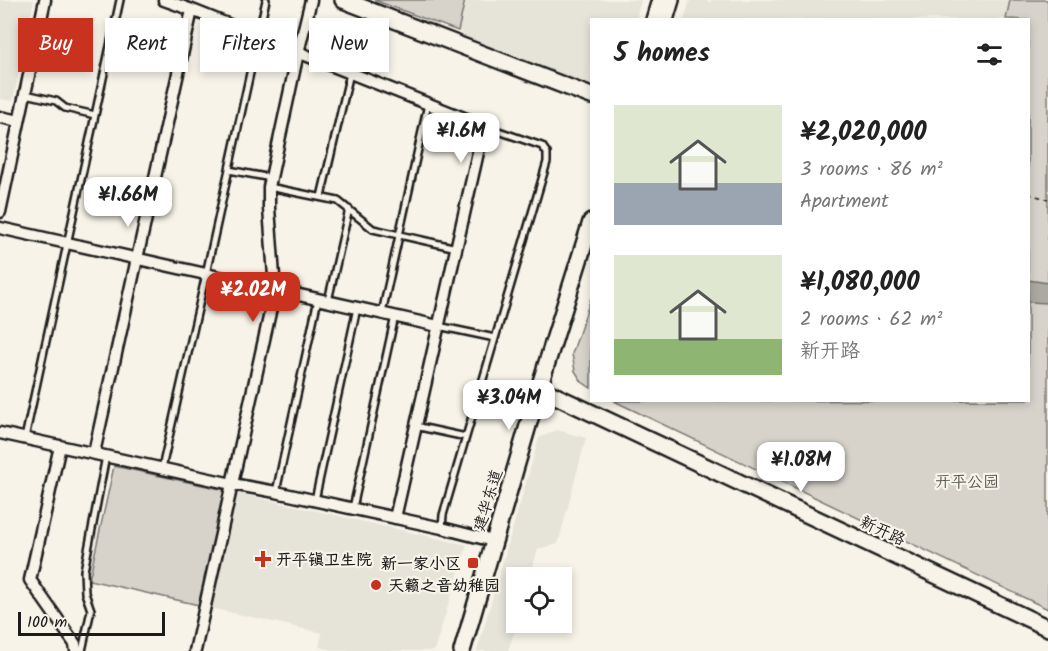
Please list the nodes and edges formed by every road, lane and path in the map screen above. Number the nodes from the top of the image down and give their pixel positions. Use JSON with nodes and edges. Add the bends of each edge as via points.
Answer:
{"nodes":[{"id":1,"x":45,"y":0,"type":"edge"},
{"id":2,"x":120,"y":0,"type":"edge"},
{"id":3,"x":164,"y":0,"type":"edge"},
{"id":4,"x":266,"y":0,"type":"edge"},
{"id":5,"x":311,"y":0,"type":"edge"},
{"id":6,"x":343,"y":0,"type":"edge"},
{"id":7,"x":660,"y":0,"type":"edge"},
{"id":8,"x":671,"y":0,"type":"edge"},
{"id":9,"x":193,"y":5,"type":"edge"},
{"id":10,"x":220,"y":18,"type":"edge"},
{"id":11,"x":262,"y":18,"type":"edge"},
{"id":12,"x":655,"y":18,"type":"edge"},
{"id":13,"x":666,"y":18,"type":"edge"},
{"id":14,"x":298,"y":52,"type":"junction"},
{"id":15,"x":250,"y":72,"type":"edge"},
{"id":16,"x":350,"y":74,"type":"junction"},
{"id":17,"x":25,"y":94,"type":"junction"},
{"id":18,"x":590,"y":96,"type":"edge"},
{"id":19,"x":428,"y":104,"type":"junction"},
{"id":20,"x":95,"y":115,"type":"junction"},
{"id":21,"x":0,"y":117,"type":"edge"},
{"id":22,"x":19,"y":121,"type":"junction"},
{"id":23,"x":484,"y":126,"type":"junction"},
{"id":24,"x":229,"y":170,"type":"junction"},
{"id":25,"x":270,"y":183,"type":"junction"},
{"id":26,"x":1030,"y":194,"type":"edge"},
{"id":27,"x":321,"y":197,"type":"junction"},
{"id":28,"x":1048,"y":199,"type":"edge"},
{"id":29,"x":349,"y":209,"type":"junction"},
{"id":30,"x":0,"y":212,"type":"edge"},
{"id":31,"x":590,"y":225,"type":"edge"},
{"id":32,"x":0,"y":228,"type":"edge"},
{"id":33,"x":399,"y":235,"type":"junction"},
{"id":34,"x":67,"y":243,"type":"junction"},
{"id":35,"x":457,"y":248,"type":"junction"},
{"id":36,"x":136,"y":258,"type":"junction"},
{"id":37,"x":206,"y":274,"type":"junction"},
{"id":38,"x":275,"y":290,"type":"junction"},
{"id":39,"x":323,"y":300,"type":"junction"},
{"id":40,"x":357,"y":308,"type":"junction"},
{"id":41,"x":382,"y":313,"type":"junction"},
{"id":42,"x":395,"y":316,"type":"junction"},
{"id":43,"x":438,"y":326,"type":"junction"},
{"id":44,"x":495,"y":338,"type":"junction"},
{"id":45,"x":539,"y":388,"type":"junction"},
{"id":46,"x":416,"y":426,"type":"junction"},
{"id":47,"x":0,"y":433,"type":"edge"},
{"id":48,"x":466,"y":437,"type":"junction"},
{"id":49,"x":25,"y":438,"type":"junction"},
{"id":50,"x":60,"y":446,"type":"junction"},
{"id":51,"x":94,"y":453,"type":"junction"},
{"id":52,"x":106,"y":456,"type":"junction"},
{"id":53,"x":162,"y":468,"type":"junction"},
{"id":54,"x":232,"y":484,"type":"junction"},
{"id":55,"x":276,"y":492,"type":"junction"},
{"id":56,"x":315,"y":500,"type":"junction"},
{"id":57,"x":353,"y":509,"type":"junction"},
{"id":58,"x":395,"y":518,"type":"junction"},
{"id":59,"x":442,"y":528,"type":"junction"},
{"id":60,"x":493,"y":542,"type":"junction"},
{"id":61,"x":1048,"y":628,"type":"edge"},
{"id":62,"x":76,"y":651,"type":"edge"},
{"id":63,"x":82,"y":651,"type":"edge"},
{"id":64,"x":195,"y":651,"type":"edge"},
{"id":65,"x":462,"y":651,"type":"edge"}],
"edges":[{"from":1,"to":17,"type":"street"},
{"from":2,"to":20,"type":"lane"},
{"from":3,"to":9,"type":"street"},
{"from":4,"to":11,"type":"lane"},
{"from":5,"to":14,"type":"street"},
{"from":6,"to":18,"type":"main road"},
{"from":7,"to":12,"type":"main road"},
{"from":8,"to":13,"type":"main road"},
{"from":9,"to":10,"type":"street"},
{"from":9,"to":36,"type":"street"},
{"from":14,"to":16,"type":"street"},
{"from":14,"to":25,"type":"street"},
{"from":15,"to":24,"type":"lane"},
{"from":16,"to":19,"type":"street"},
{"from":16,"to":27,"type":"lane"},
{"from":17,"to":20,"type":"lane","via":[[56,100],[65,108]]},
{"from":17,"to":22,"type":"street"},
{"from":19,"to":23,"type":"street"},
{"from":19,"to":33,"type":"lane"},
{"from":20,"to":34,"type":"lane"},
{"from":21,"to":22,"type":"street"},
{"from":22,"to":30,"type":"street"},
{"from":23,"to":35,"type":"street"},
{"from":23,"to":44,"type":"lane","via":[[542,146],[547,153]]},
{"from":24,"to":25,"type":"lane"},
{"from":24,"to":37,"type":"lane"},
{"from":25,"to":27,"type":"lane"},
{"from":25,"to":38,"type":"street"},
{"from":26,"to":28,"type":"path"},
{"from":27,"to":29,"type":"lane","via":[[339,201]]},
{"from":29,"to":33,"type":"lane","via":[[373,229]]},
{"from":29,"to":39,"type":"lane"},
{"from":31,"to":45,"type":"main road","name":"建华东道"},
{"from":32,"to":34,"type":"street"},
{"from":33,"to":35,"type":"lane"},
{"from":33,"to":41,"type":"lane"},
{"from":34,"to":36,"type":"street"},
{"from":34,"to":49,"type":"lane"},
{"from":35,"to":43,"type":"street"},
{"from":36,"to":37,"type":"street"},
{"from":36,"to":51,"type":"street"},
{"from":37,"to":38,"type":"street"},
{"from":37,"to":53,"type":"lane"},
{"from":38,"to":39,"type":"street"},
{"from":38,"to":54,"type":"street"},
{"from":39,"to":40,"type":"street"},
{"from":39,"to":55,"type":"lane"},
{"from":40,"to":41,"type":"street"},
{"from":40,"to":56,"type":"lane"},
{"from":41,"to":42,"type":"street"},
{"from":42,"to":43,"type":"street"},
{"from":42,"to":57,"type":"lane"},
{"from":43,"to":44,"type":"lane"},
{"from":43,"to":46,"type":"street"},
{"from":44,"to":48,"type":"lane"},
{"from":45,"to":60,"type":"main road","name":"建华东道"},
{"from":45,"to":61,"type":"main road","name":"新开路"},
{"from":46,"to":48,"type":"lane"},
{"from":46,"to":58,"type":"street"},
{"from":47,"to":49,"type":"street"},
{"from":48,"to":59,"type":"lane"},
{"from":49,"to":50,"type":"street"},
{"from":50,"to":51,"type":"street"},
{"from":50,"to":62,"type":"street","via":[[30,580]]},
{"from":51,"to":52,"type":"street"},
{"from":52,"to":53,"type":"street"},
{"from":52,"to":63,"type":"lane","via":[[84,571],[91,610]]},
{"from":53,"to":54,"type":"street"},
{"from":54,"to":55,"type":"street"},
{"from":54,"to":64,"type":"street"},
{"from":55,"to":56,"type":"street"},
{"from":56,"to":57,"type":"street"},
{"from":57,"to":58,"type":"street"},
{"from":58,"to":59,"type":"street"},
{"from":59,"to":60,"type":"street"},
{"from":60,"to":65,"type":"main road","name":"建华东道"}]}
